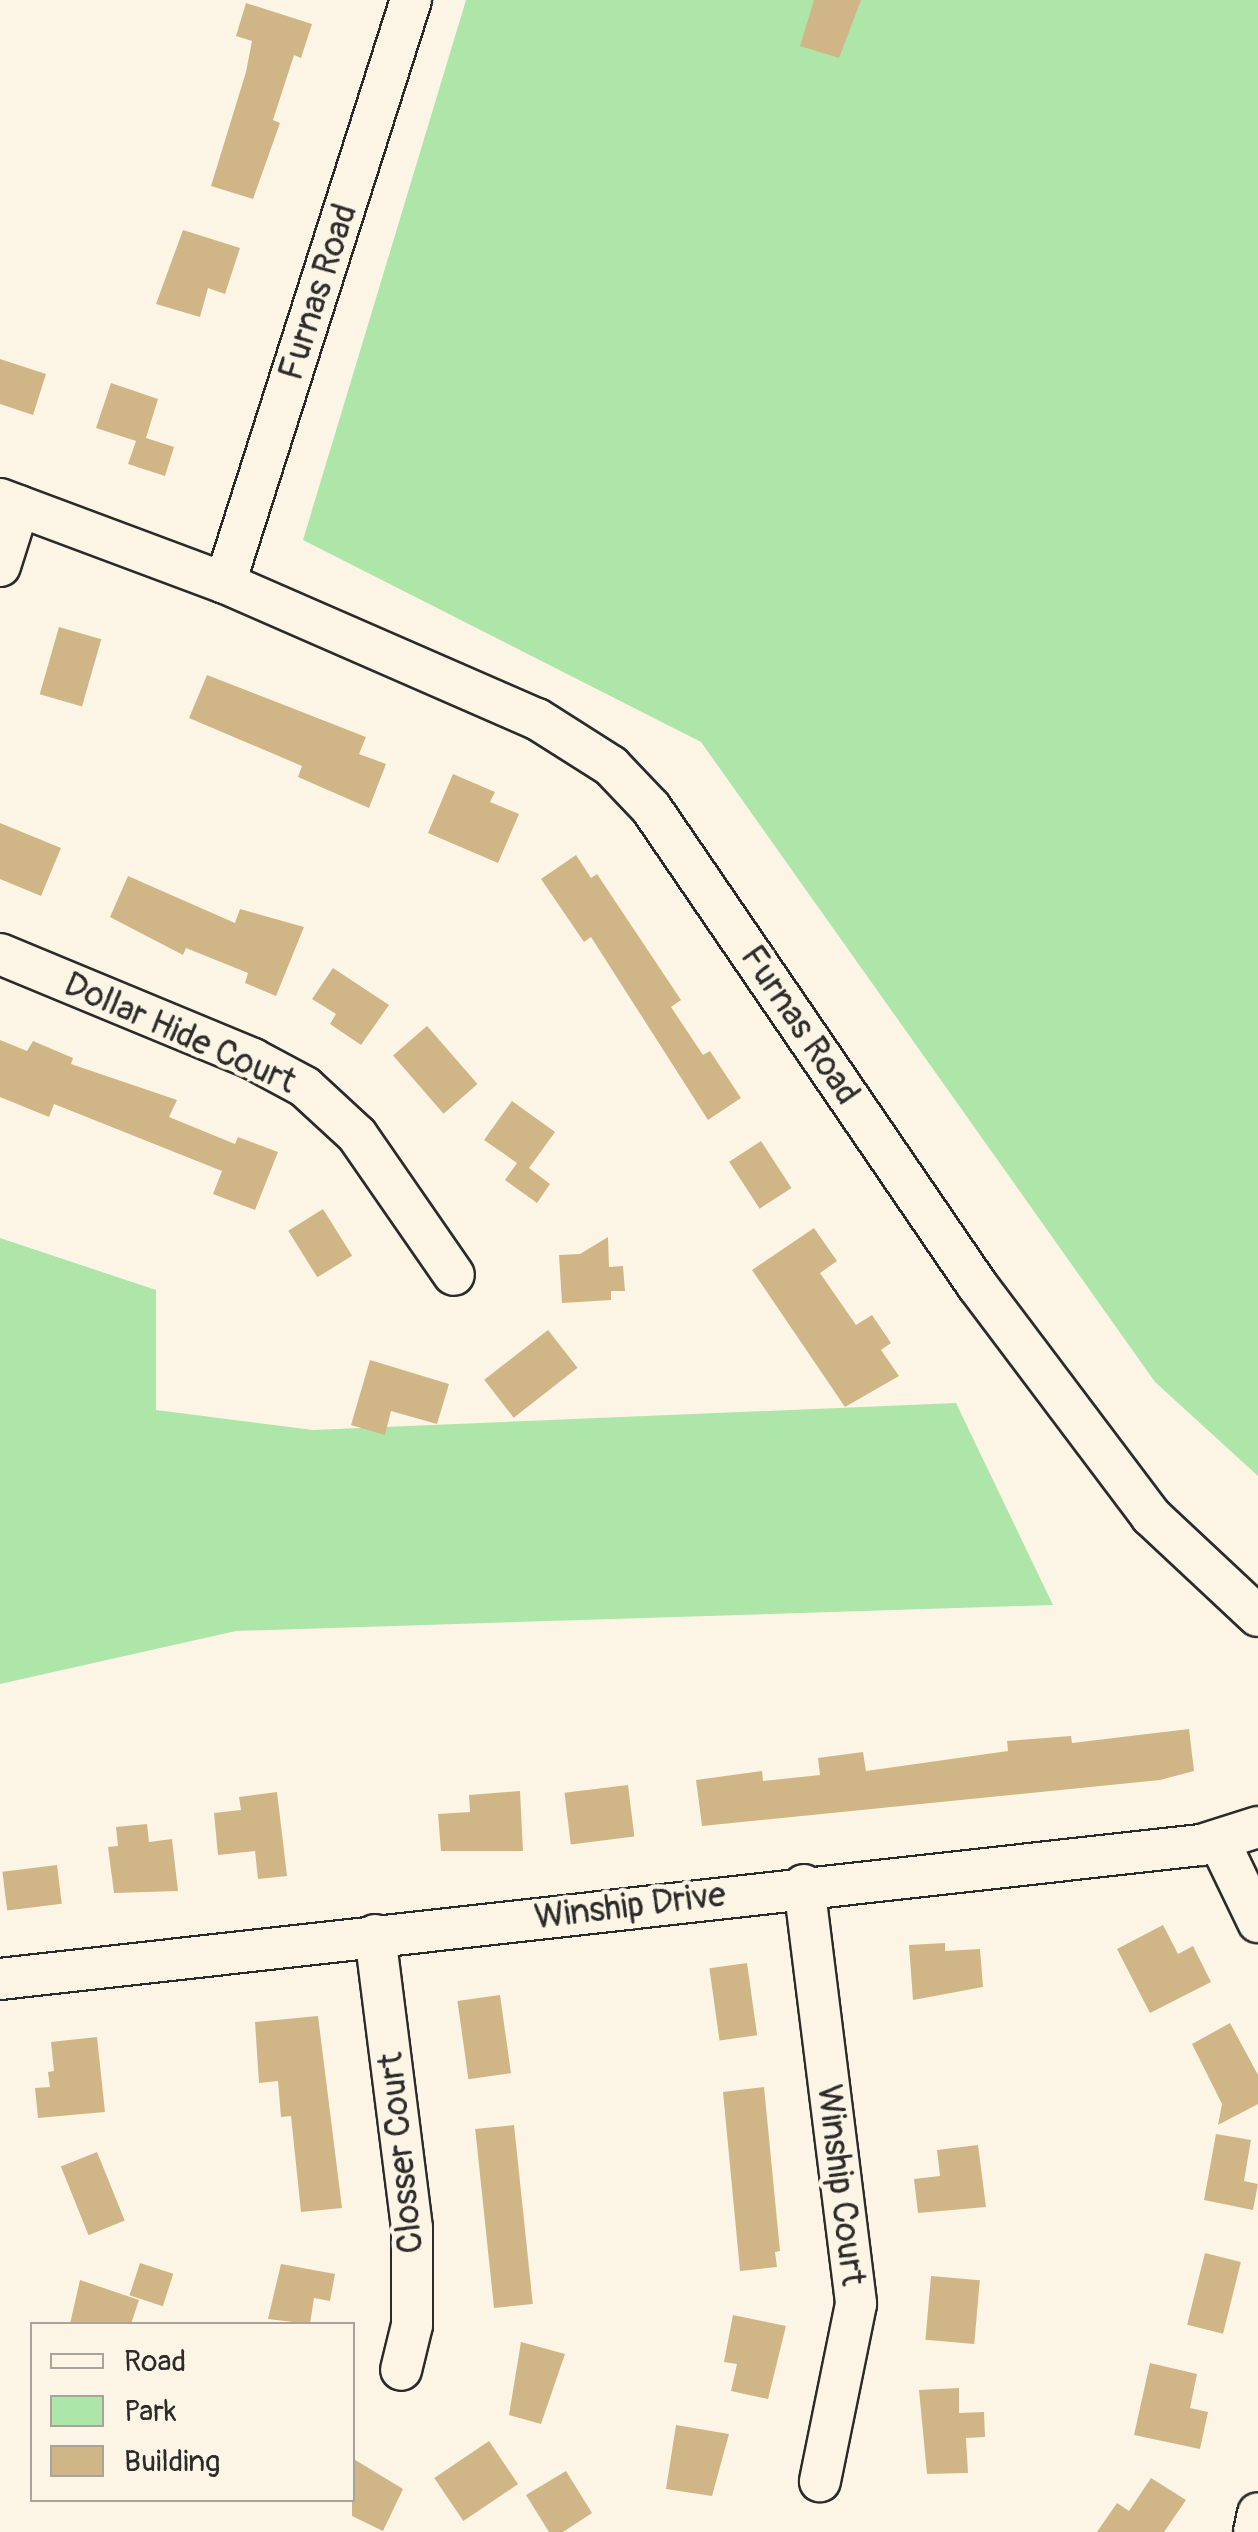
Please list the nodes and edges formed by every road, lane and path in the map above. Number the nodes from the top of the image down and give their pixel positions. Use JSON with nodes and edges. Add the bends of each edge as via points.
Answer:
{"nodes":[{"id":1,"x":411,"y":0,"type":"edge"},
{"id":2,"x":10,"y":503,"type":"edge"},
{"id":3,"x":0,"y":566,"type":"edge"},
{"id":4,"x":225,"y":583,"type":"junction"},
{"id":5,"x":0,"y":954,"type":"edge"},
{"id":6,"x":454,"y":1275,"type":"dead end"},
{"id":7,"x":1258,"y":1616,"type":"edge"},
{"id":8,"x":1258,"y":1827,"type":"edge"},
{"id":9,"x":1220,"y":1841,"type":"junction"},
{"id":10,"x":804,"y":1885,"type":"junction"},
{"id":11,"x":1258,"y":1922,"type":"edge"},
{"id":12,"x":375,"y":1935,"type":"junction"},
{"id":13,"x":0,"y":1980,"type":"edge"},
{"id":14,"x":401,"y":2370,"type":"dead end"},
{"id":15,"x":820,"y":2481,"type":"dead end"},
{"id":16,"x":1258,"y":2514,"type":"edge"},
{"id":17,"x":1254,"y":2532,"type":"edge"}],
"edges":[{"from":1,"to":4,"type":"street","name":"Furnas Road"},
{"from":2,"to":3,"type":"street"},
{"from":2,"to":4,"type":"street","name":"Furnas Road"},
{"from":4,"to":7,"type":"street","name":"Furnas Road","via":[[537,719],[588,748],[632,786],[977,1285],[1152,1516]]},
{"from":5,"to":6,"type":"street","name":"Dollar Hide Court","via":[[253,1059],[304,1087],[357,1135]]},
{"from":8,"to":9,"type":"street","name":"Winship Drive"},
{"from":9,"to":10,"type":"street","name":"Winship Drive"},
{"from":9,"to":11,"type":"street"},
{"from":10,"to":12,"type":"street","name":"Winship Drive"},
{"from":10,"to":15,"type":"street","name":"Winship Court","via":[[856,2304]]},
{"from":12,"to":13,"type":"street","name":"Winship Drive"},
{"from":12,"to":14,"type":"street","name":"Closser Court","via":[[412,2228],[412,2324]]},
{"from":16,"to":17,"type":"street"}]}
